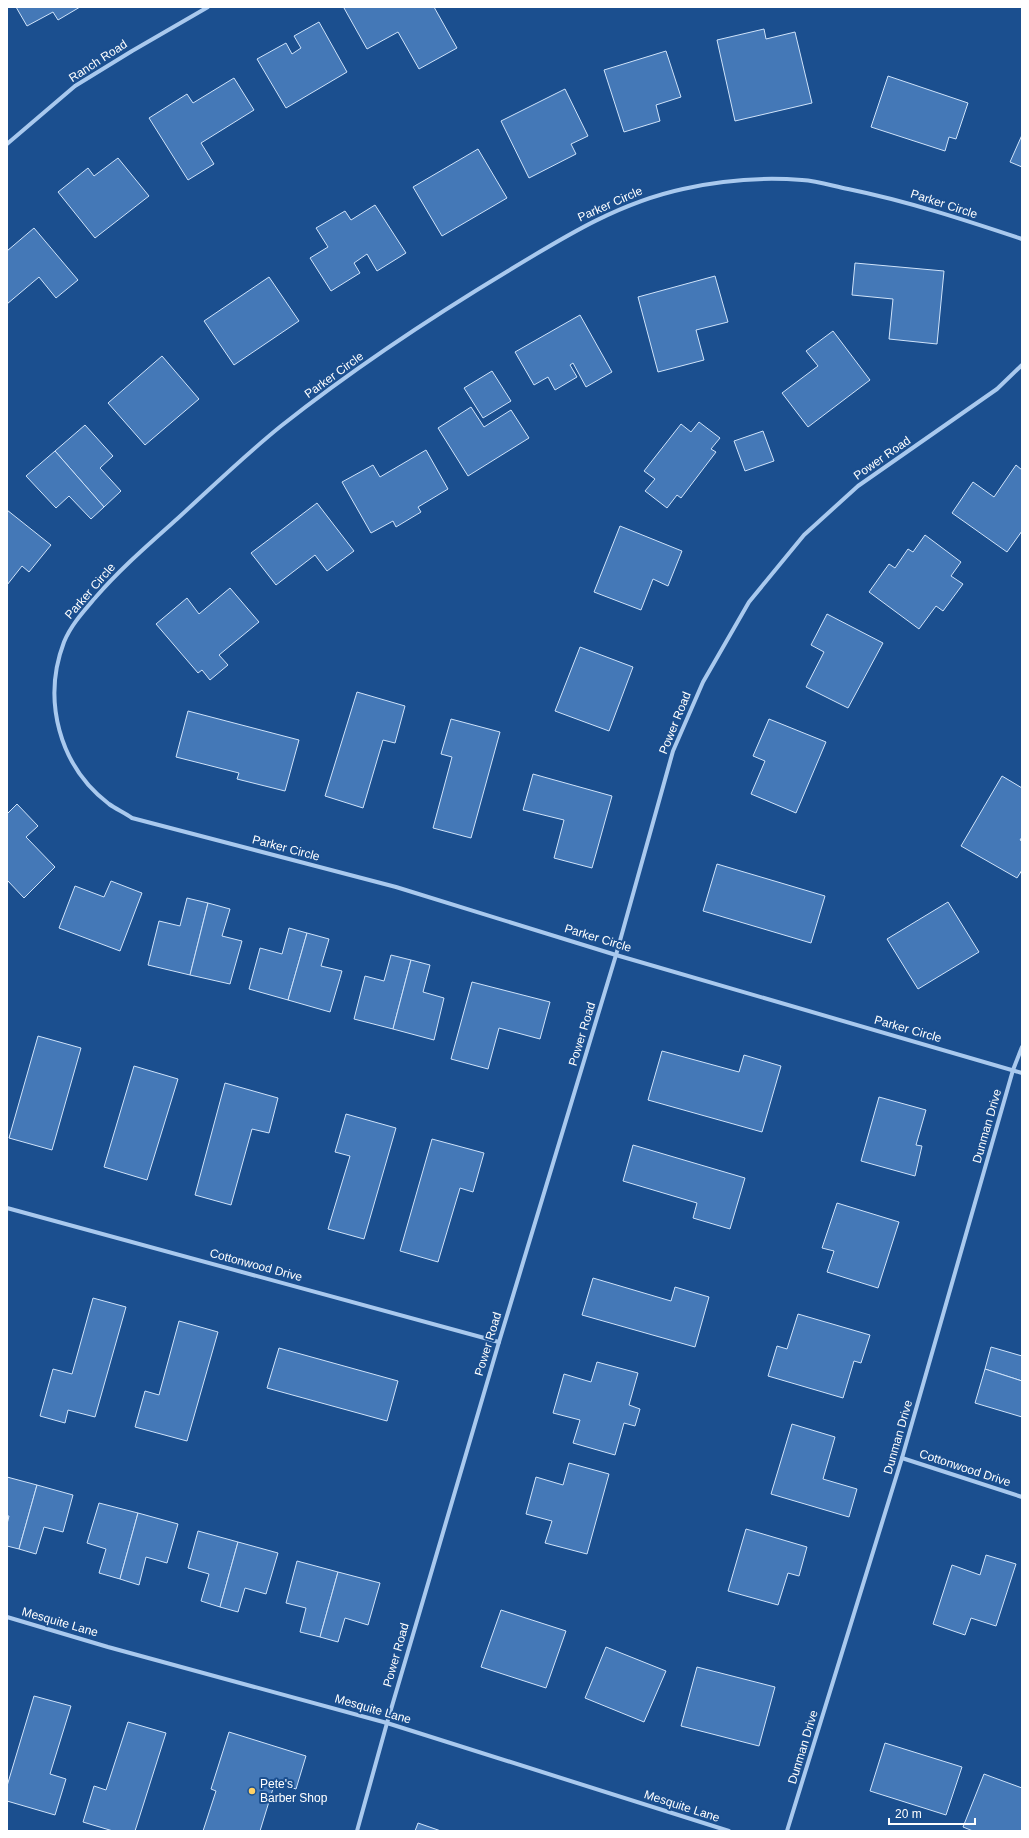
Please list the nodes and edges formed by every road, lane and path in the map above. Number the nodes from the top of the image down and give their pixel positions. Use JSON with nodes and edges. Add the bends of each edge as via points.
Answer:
{"nodes":[{"id":1,"x":208,"y":7,"type":"edge"},
{"id":2,"x":7,"y":144,"type":"edge"},
{"id":3,"x":1022,"y":239,"type":"edge"},
{"id":4,"x":1022,"y":366,"type":"edge"},
{"id":5,"x":616,"y":955,"type":"junction"},
{"id":6,"x":1022,"y":1047,"type":"edge"},
{"id":7,"x":1013,"y":1070,"type":"junction"},
{"id":8,"x":1022,"y":1073,"type":"edge"},
{"id":9,"x":7,"y":1208,"type":"edge"},
{"id":10,"x":499,"y":1342,"type":"junction"},
{"id":11,"x":902,"y":1458,"type":"junction"},
{"id":12,"x":1022,"y":1497,"type":"edge"},
{"id":13,"x":7,"y":1617,"type":"edge"},
{"id":14,"x":387,"y":1723,"type":"junction"},
{"id":15,"x":357,"y":1831,"type":"edge"},
{"id":16,"x":729,"y":1831,"type":"edge"},
{"id":17,"x":787,"y":1831,"type":"edge"}],
"edges":[{"from":1,"to":2,"type":"street","name":"Ranch Road","via":[[75,86]]},
{"from":3,"to":5,"type":"street","name":"Parker Circle","via":[[888,197],[806,180],[764,178],[725,181],[647,198],[577,229],[435,315],[280,426],[115,575],[74,622],[58,661],[54,704],[56,723],[76,768],[92,788],[132,818],[396,887]]},
{"from":4,"to":5,"type":"street","name":"Power Road","via":[[997,389],[858,486],[804,535],[749,602],[703,682],[673,751]]},
{"from":5,"to":7,"type":"street","name":"Parker Circle"},
{"from":5,"to":10,"type":"street","name":"Power Road"},
{"from":6,"to":7,"type":"street","name":"Dunman Drive"},
{"from":7,"to":8,"type":"street","name":"Parker Circle"},
{"from":7,"to":11,"type":"street","name":"Dunman Drive"},
{"from":9,"to":10,"type":"street","name":"Cottonwood Drive"},
{"from":10,"to":14,"type":"street","name":"Power Road"},
{"from":11,"to":12,"type":"street","name":"Cottonwood Drive"},
{"from":11,"to":17,"type":"street","name":"Dunman Drive"},
{"from":13,"to":14,"type":"street","name":"Mesquite Lane","via":[[114,1649]]},
{"from":14,"to":15,"type":"street","name":"Power Road"},
{"from":14,"to":16,"type":"street","name":"Mesquite Lane"}]}
